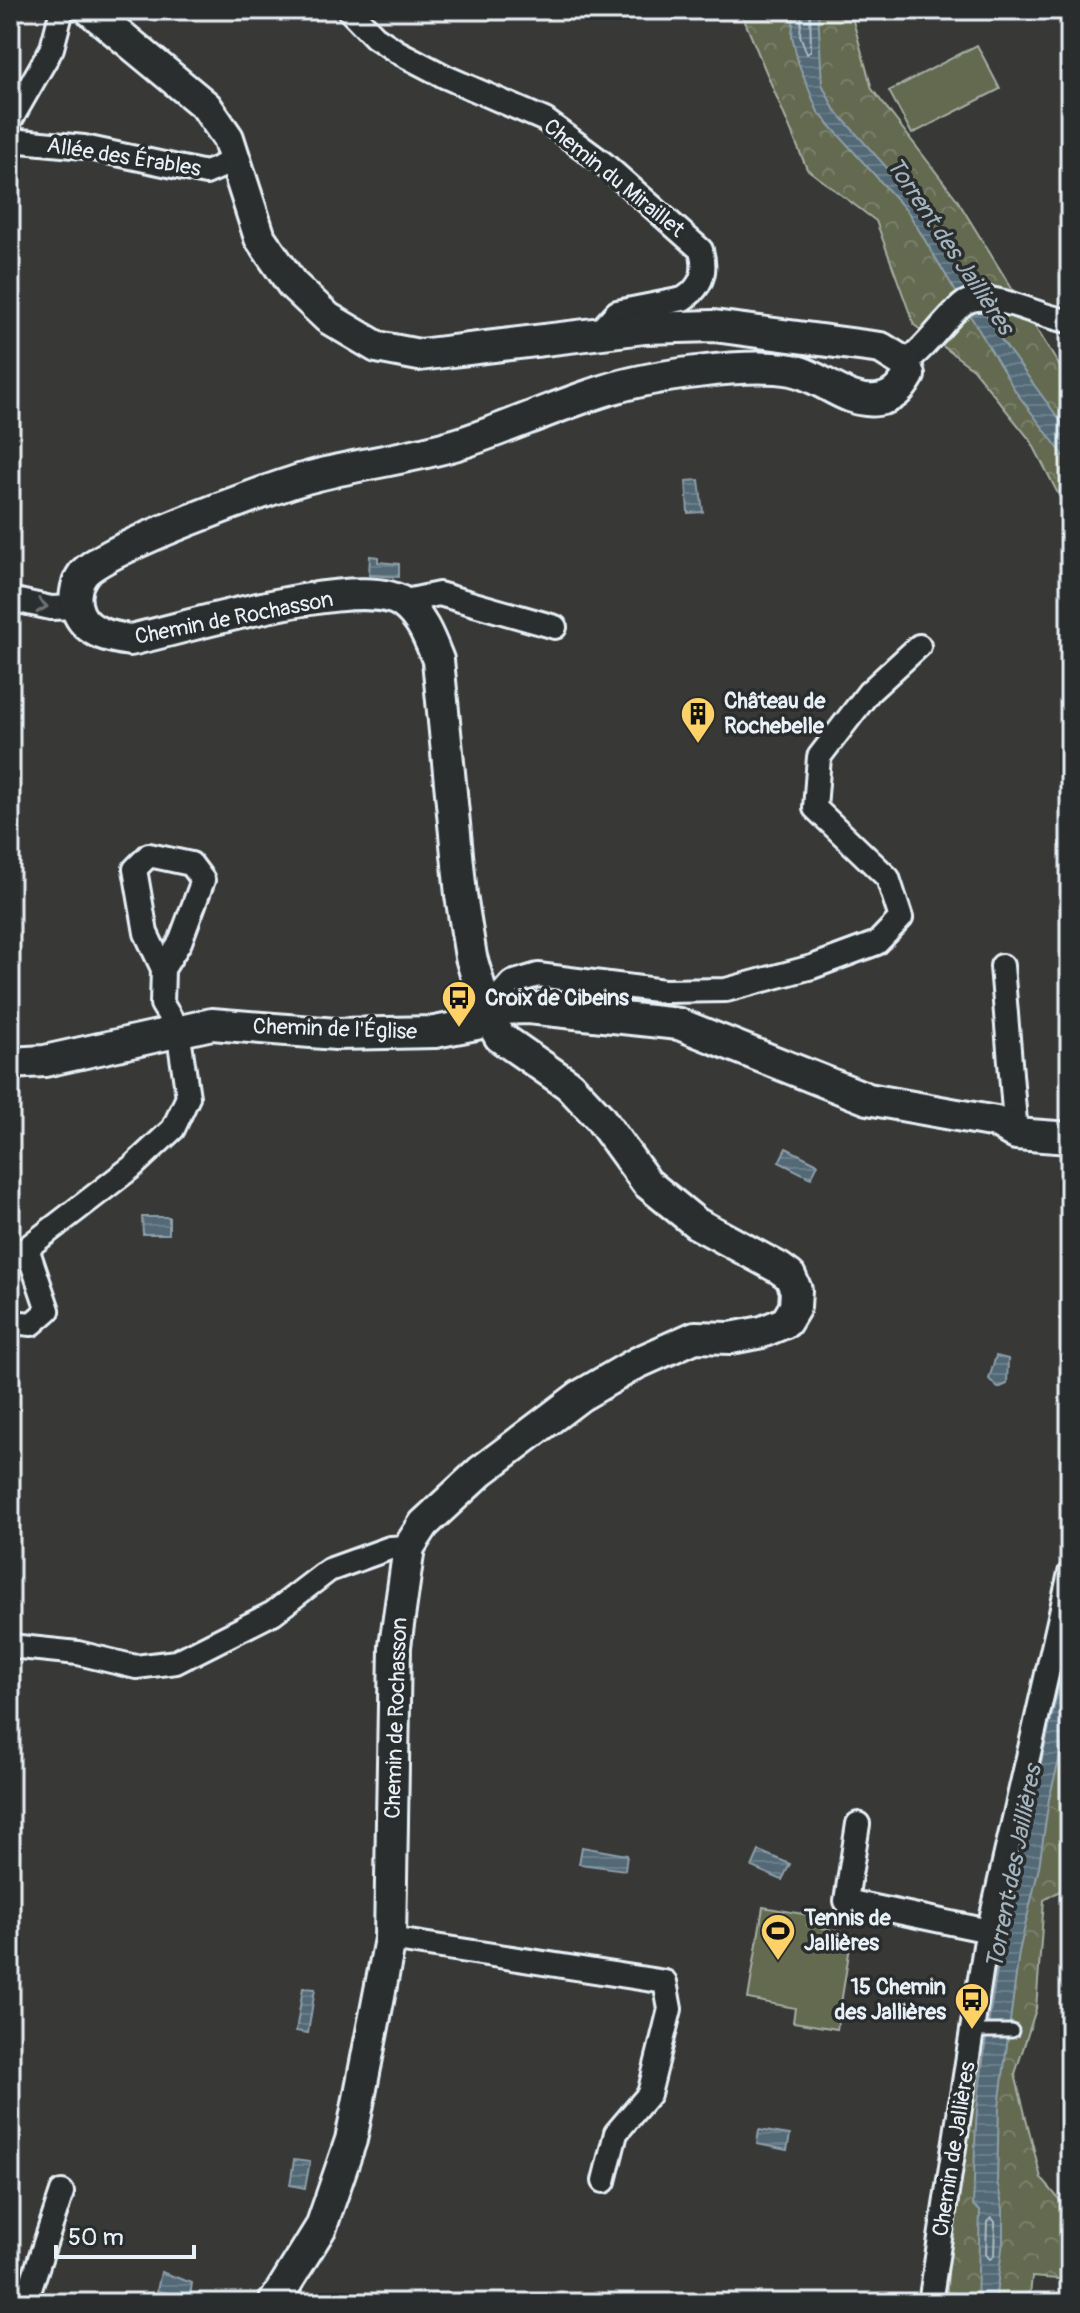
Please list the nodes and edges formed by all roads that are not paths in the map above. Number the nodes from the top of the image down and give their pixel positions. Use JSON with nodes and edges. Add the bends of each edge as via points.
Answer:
{"nodes":[{"id":1,"x":62,"y":10,"type":"edge"},
{"id":2,"x":90,"y":10,"type":"edge"},
{"id":3,"x":349,"y":10,"type":"edge"},
{"id":4,"x":10,"y":121,"type":"edge"},
{"id":5,"x":10,"y":140,"type":"edge"},
{"id":6,"x":236,"y":160,"type":"junction"},
{"id":7,"x":1070,"y":321,"type":"edge"},
{"id":8,"x":597,"y":334,"type":"junction"},
{"id":9,"x":905,"y":363,"type":"junction"},
{"id":10,"x":10,"y":599,"type":"edge"},
{"id":11,"x":401,"y":602,"type":"junction"},
{"id":12,"x":76,"y":607,"type":"junction"},
{"id":13,"x":555,"y":627,"type":"dead end"},
{"id":14,"x":919,"y":646,"type":"dead end"},
{"id":15,"x":1002,"y":966,"type":"dead end"},
{"id":16,"x":163,"y":969,"type":"junction"},
{"id":17,"x":488,"y":1013,"type":"junction"},
{"id":18,"x":178,"y":1030,"type":"junction"},
{"id":19,"x":10,"y":1063,"type":"edge"},
{"id":20,"x":1016,"y":1134,"type":"junction"},
{"id":21,"x":1070,"y":1138,"type":"edge"},
{"id":22,"x":19,"y":1254,"type":"edge"},
{"id":23,"x":10,"y":1322,"type":"edge"},
{"id":24,"x":409,"y":1547,"type":"junction"},
{"id":25,"x":1070,"y":1573,"type":"edge"},
{"id":26,"x":10,"y":1646,"type":"edge"},
{"id":27,"x":858,"y":1824,"type":"dead end"},
{"id":28,"x":989,"y":1931,"type":"junction"},
{"id":29,"x":390,"y":1939,"type":"junction"},
{"id":30,"x":978,"y":2031,"type":"junction"},
{"id":31,"x":1012,"y":2031,"type":"dead end"},
{"id":32,"x":604,"y":2181,"type":"dead end"},
{"id":33,"x":62,"y":2192,"type":"dead end"},
{"id":34,"x":30,"y":2303,"type":"edge"},
{"id":35,"x":274,"y":2303,"type":"edge"},
{"id":36,"x":930,"y":2303,"type":"edge"}],
"edges":[{"from":1,"to":4,"type":"street","via":[[52,48]]},
{"from":2,"to":6,"type":"street","via":[[206,106]]},
{"from":3,"to":8,"type":"street","name":"Chemin du Miraillet","via":[[398,52],[555,127],[701,250],[702,279],[692,293],[617,312]]},
{"from":5,"to":6,"type":"street","name":"Allée des Érables","via":[[84,147],[206,173]]},
{"from":6,"to":8,"type":"street","via":[[260,238],[292,284],[328,318],[377,347],[419,355]]},
{"from":7,"to":9,"type":"street","via":[[976,298],[963,304]]},
{"from":8,"to":9,"type":"street","via":[[714,326],[860,343]]},
{"from":9,"to":12,"type":"street","via":[[909,375],[902,388],[879,400],[863,400],[792,370],[675,374],[610,389],[462,443],[311,477],[119,551],[85,571],[76,587]]},
{"from":10,"to":12,"type":"street","one_way":true,"via":[[51,608]]},
{"from":11,"to":12,"type":"street","name":"Chemin de Rochasson","via":[[382,596],[323,597],[130,640],[106,637],[83,623]]},
{"from":11,"to":13,"type":"street","via":[[439,594]]},
{"from":11,"to":17,"type":"street","name":"Chemin de Rochasson","via":[[425,628],[438,660],[461,895],[471,957]]},
{"from":14,"to":17,"type":"street","via":[[869,692],[819,757],[815,808],[888,878],[901,918],[877,943],[726,990],[664,991],[538,975],[511,983]]},
{"from":15,"to":20,"type":"street"},
{"from":16,"to":16,"type":"street","via":[[180,942],[203,880],[191,864],[149,855],[135,869],[146,933]]},
{"from":16,"to":18,"type":"street","via":[[162,1004]]},
{"from":17,"to":18,"type":"street","name":"Chemin de l'Église","via":[[459,1029],[435,1032],[336,1034],[212,1024]]},
{"from":17,"to":20,"type":"street","name":"Chemin de l'Église","via":[[528,1008],[679,1024],[868,1099],[996,1122]]},
{"from":17,"to":24,"type":"street","name":"Chemin de Rochasson","via":[[500,1037],[569,1085],[599,1117],[647,1183],[696,1223],[790,1276],[795,1307],[786,1322],[774,1327],[731,1338],[695,1337],[580,1396],[481,1471],[424,1524]]},
{"from":18,"to":19,"type":"street","name":"Chemin de l'Église","via":[[45,1061]]},
{"from":18,"to":22,"type":"street","via":[[188,1097],[173,1129]]},
{"from":20,"to":21,"type":"street","name":"Chemin de l'Église"},
{"from":22,"to":23,"type":"street","via":[[48,1310],[32,1324]]},
{"from":24,"to":26,"type":"street","via":[[390,1548],[329,1570],[273,1613],[176,1662],[136,1667],[78,1653]]},
{"from":24,"to":29,"type":"street","name":"Chemin de Rochasson","via":[[395,1646]]},
{"from":25,"to":28,"type":"street","name":"Chemin de Jallières"},
{"from":27,"to":28,"type":"street","via":[[846,1901]]},
{"from":28,"to":30,"type":"street","name":"Chemin de Jallières"},
{"from":29,"to":32,"type":"street","via":[[665,1982],[670,2009],[649,2094],[616,2133]]},
{"from":29,"to":35,"type":"street","name":"Chemin de Rochasson","via":[[351,2140],[321,2227]]},
{"from":30,"to":31,"type":"lane"},
{"from":30,"to":36,"type":"street","name":"Chemin de Jallières"},
{"from":33,"to":34,"type":"street","via":[[28,2295]]}]}
